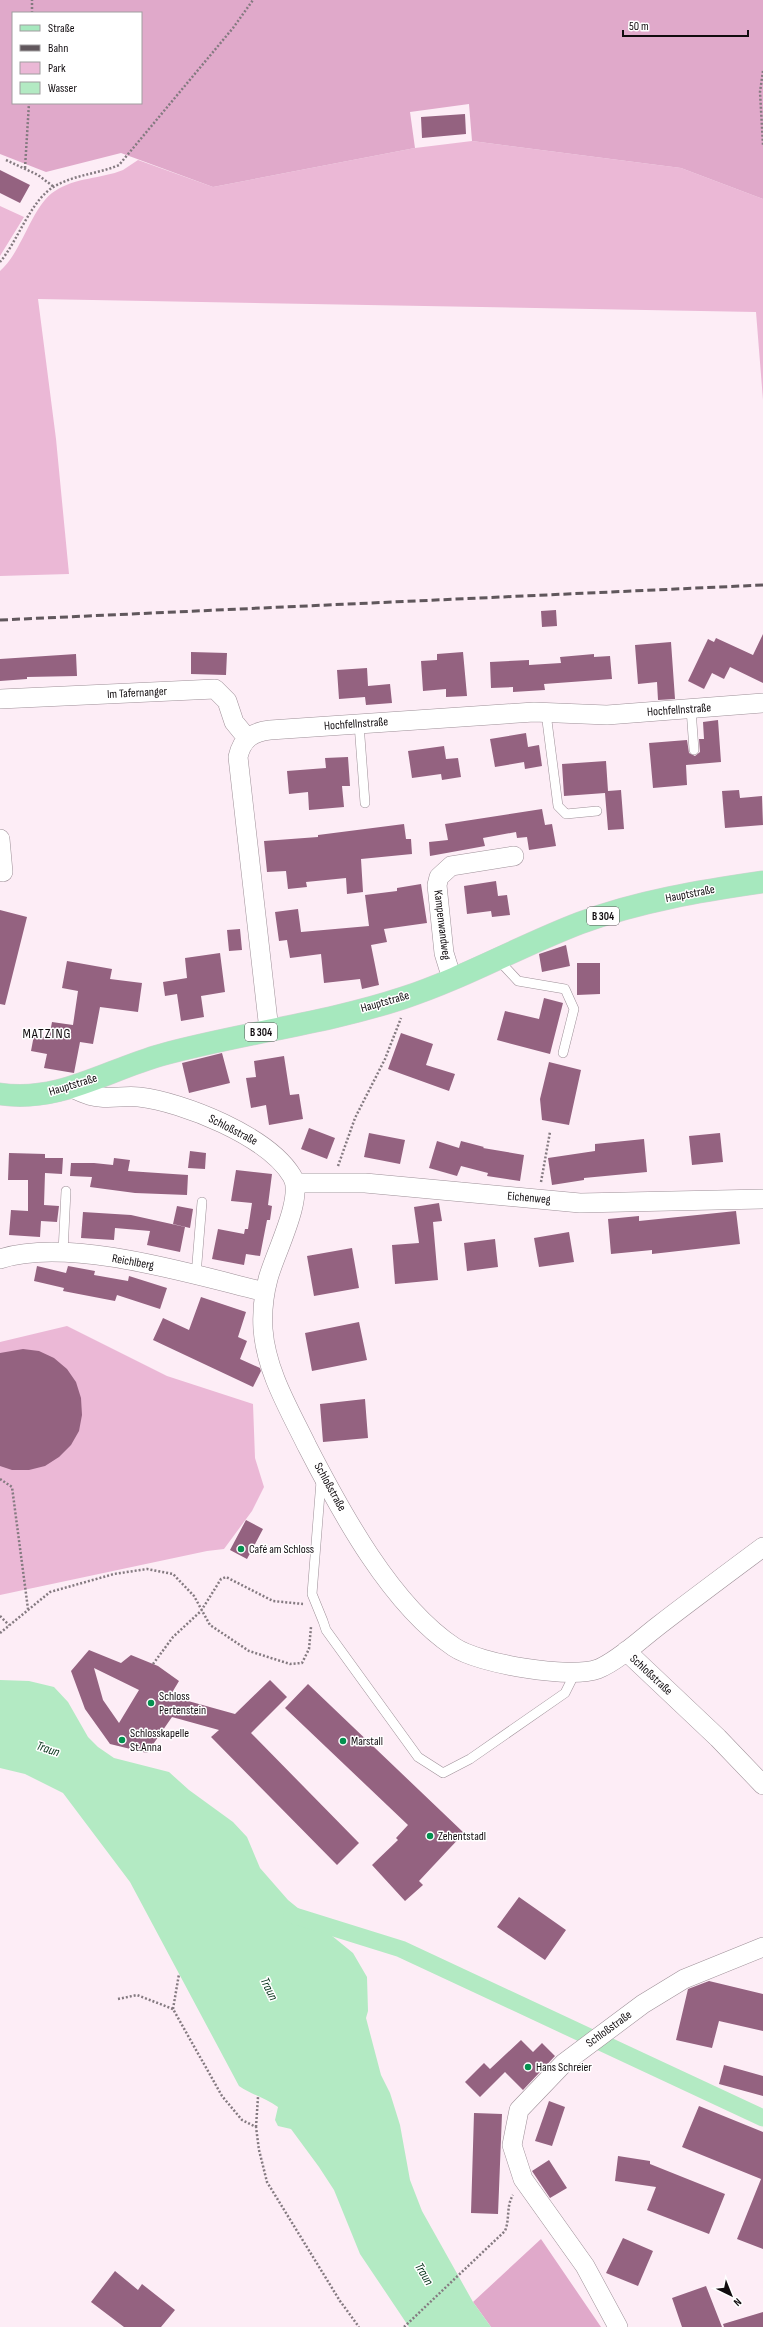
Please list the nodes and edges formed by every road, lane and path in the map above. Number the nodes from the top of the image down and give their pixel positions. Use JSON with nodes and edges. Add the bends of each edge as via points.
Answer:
{"nodes":[{"id":1,"x":32,"y":0,"type":"edge"},
{"id":2,"x":253,"y":0,"type":"edge"},
{"id":3,"x":32,"y":12,"type":"edge"},
{"id":4,"x":763,"y":71,"type":"edge"},
{"id":5,"x":29,"y":104,"type":"edge"},
{"id":6,"x":763,"y":145,"type":"edge"},
{"id":7,"x":6,"y":160,"type":"dead end"},
{"id":8,"x":25,"y":168,"type":"junction"},
{"id":9,"x":54,"y":187,"type":"junction"},
{"id":10,"x":0,"y":262,"type":"edge"},
{"id":11,"x":0,"y":699,"type":"edge"},
{"id":12,"x":763,"y":704,"type":"edge"},
{"id":13,"x":690,"y":709,"type":"junction"},
{"id":14,"x":546,"y":713,"type":"junction"},
{"id":15,"x":359,"y":724,"type":"junction"},
{"id":16,"x":246,"y":738,"type":"junction"},
{"id":17,"x":694,"y":750,"type":"dead end"},
{"id":18,"x":365,"y":803,"type":"dead end"},
{"id":19,"x":597,"y":811,"type":"dead end"},
{"id":20,"x":0,"y":839,"type":"edge"},
{"id":21,"x":514,"y":856,"type":"dead end"},
{"id":22,"x":3,"y":872,"type":"dead end"},
{"id":23,"x":763,"y":882,"type":"edge"},
{"id":24,"x":500,"y":957,"type":"junction"},
{"id":25,"x":452,"y":979,"type":"junction"},
{"id":26,"x":403,"y":1012,"type":"dead end"},
{"id":27,"x":269,"y":1030,"type":"junction"},
{"id":28,"x":563,"y":1053,"type":"dead end"},
{"id":29,"x":72,"y":1088,"type":"junction"},
{"id":30,"x":0,"y":1094,"type":"edge"},
{"id":31,"x":550,"y":1132,"type":"dead end"},
{"id":32,"x":296,"y":1183,"type":"junction"},
{"id":33,"x":331,"y":1183,"type":"junction"},
{"id":34,"x":66,"y":1191,"type":"dead end"},
{"id":35,"x":538,"y":1199,"type":"junction"},
{"id":36,"x":763,"y":1199,"type":"edge"},
{"id":37,"x":202,"y":1202,"type":"dead end"},
{"id":38,"x":62,"y":1252,"type":"junction"},
{"id":39,"x":1,"y":1257,"type":"edge"},
{"id":40,"x":196,"y":1275,"type":"junction"},
{"id":41,"x":265,"y":1292,"type":"junction"},
{"id":42,"x":322,"y":1474,"type":"junction"},
{"id":43,"x":0,"y":1479,"type":"edge"},
{"id":44,"x":763,"y":1547,"type":"edge"},
{"id":45,"x":312,"y":1594,"type":"junction"},
{"id":46,"x":312,"y":1604,"type":"junction"},
{"id":47,"x":28,"y":1610,"type":"junction"},
{"id":48,"x":201,"y":1611,"type":"junction"},
{"id":49,"x":0,"y":1616,"type":"edge"},
{"id":50,"x":9,"y":1625,"type":"junction"},
{"id":51,"x":0,"y":1633,"type":"edge"},
{"id":52,"x":626,"y":1651,"type":"junction"},
{"id":53,"x":153,"y":1664,"type":"dead end"},
{"id":54,"x":576,"y":1671,"type":"junction"},
{"id":55,"x":763,"y":1785,"type":"edge"},
{"id":56,"x":763,"y":1947,"type":"edge"},
{"id":57,"x":179,"y":1974,"type":"dead end"},
{"id":58,"x":118,"y":1999,"type":"dead end"},
{"id":59,"x":173,"y":2008,"type":"junction"},
{"id":60,"x":258,"y":2097,"type":"dead end"},
{"id":61,"x":256,"y":2127,"type":"junction"},
{"id":62,"x":523,"y":2179,"type":"junction"},
{"id":63,"x":359,"y":2327,"type":"edge"},
{"id":64,"x":404,"y":2327,"type":"edge"},
{"id":65,"x":618,"y":2327,"type":"edge"}],
"edges":[{"from":1,"to":3,"type":"path"},
{"from":2,"to":9,"type":"path","via":[[233,28],[119,165],[85,173]]},
{"from":4,"to":6,"type":"path","via":[[760,92]]},
{"from":5,"to":8,"type":"path"},
{"from":7,"to":8,"type":"path"},
{"from":8,"to":9,"type":"path"},
{"from":9,"to":10,"type":"path","via":[[43,197]]},
{"from":11,"to":16,"type":"street","name":"Im Tafernanger","via":[[215,689],[227,701],[234,722]]},
{"from":12,"to":13,"type":"street","name":"Hochfellnstraße"},
{"from":13,"to":14,"type":"street","name":"Hochfellnstraße","via":[[607,715]]},
{"from":13,"to":17,"type":"lane"},
{"from":14,"to":15,"type":"street","name":"Hochfellnstraße"},
{"from":14,"to":19,"type":"lane","via":[[558,806],[566,814]]},
{"from":15,"to":16,"type":"street","name":"Hochfellnstraße","via":[[270,730],[257,732]]},
{"from":15,"to":18,"type":"lane"},
{"from":16,"to":27,"type":"street","via":[[240,747],[238,757]]},
{"from":20,"to":22,"type":"street"},
{"from":21,"to":25,"type":"street","name":"Kampenwandweg","via":[[451,866],[440,877],[437,884],[444,954]]},
{"from":23,"to":24,"type":"main road","name":"Hauptstraße","number":"B 304","via":[[682,894],[619,910],[551,934]]},
{"from":24,"to":25,"type":"main road","name":"Hauptstraße","number":"B 304"},
{"from":24,"to":28,"type":"lane","via":[[518,981],[565,989],[574,1009]]},
{"from":25,"to":27,"type":"main road","name":"Hauptstraße","number":"B 304","via":[[389,1002]]},
{"from":26,"to":33,"type":"path","via":[[385,1059],[355,1118]]},
{"from":27,"to":29,"type":"main road","name":"Hauptstraße","number":"B 304","via":[[158,1056]]},
{"from":29,"to":30,"type":"main road","name":"Hauptstraße","number":"B 304","via":[[41,1094]]},
{"from":29,"to":32,"type":"street","name":"Schloßstraße","via":[[92,1096],[138,1097],[179,1105],[259,1142],[283,1162]]},
{"from":31,"to":35,"type":"path"},
{"from":32,"to":33,"type":"street","name":"Eichenweg"},
{"from":32,"to":41,"type":"street","name":"Schloßstraße","via":[[292,1211]]},
{"from":33,"to":35,"type":"street","name":"Eichenweg","via":[[365,1183]]},
{"from":34,"to":38,"type":"lane"},
{"from":35,"to":36,"type":"street","name":"Eichenweg","via":[[580,1203]]},
{"from":37,"to":40,"type":"lane"},
{"from":38,"to":39,"type":"street","name":"Reichlberg"},
{"from":38,"to":40,"type":"street","name":"Reichlberg","via":[[137,1262]]},
{"from":40,"to":41,"type":"street","name":"Reichlberg"},
{"from":41,"to":42,"type":"street","name":"Schloßstraße","via":[[263,1329],[270,1364],[284,1401]]},
{"from":42,"to":45,"type":"lane"},
{"from":42,"to":54,"type":"street","name":"Schloßstraße","via":[[355,1532],[391,1585],[422,1619],[455,1648],[491,1662],[526,1669]]},
{"from":43,"to":47,"type":"path","via":[[12,1487]]},
{"from":44,"to":52,"type":"street"},
{"from":45,"to":46,"type":"path"},
{"from":45,"to":54,"type":"lane","via":[[326,1630],[418,1757],[443,1772],[470,1759],[565,1693]]},
{"from":46,"to":48,"type":"path","via":[[273,1601],[226,1577],[221,1579]]},
{"from":46,"to":48,"type":"path","via":[[309,1650],[302,1663],[290,1664],[249,1651],[210,1625]]},
{"from":47,"to":48,"type":"path","via":[[50,1592],[114,1574],[147,1569],[173,1574],[194,1596]]},
{"from":47,"to":50,"type":"path"},
{"from":48,"to":53,"type":"path","via":[[173,1637]]},
{"from":49,"to":50,"type":"path"},
{"from":50,"to":51,"type":"path"},
{"from":52,"to":54,"type":"street","name":"Schloßstraße","via":[[597,1669]]},
{"from":52,"to":55,"type":"street","name":"Schloßstraße","via":[[718,1738]]},
{"from":56,"to":62,"type":"street","name":"Schloßstraße","via":[[684,1979],[642,2004],[564,2063],[519,2110],[512,2145]]},
{"from":57,"to":59,"type":"path"},
{"from":58,"to":59,"type":"path","via":[[137,1995]]},
{"from":59,"to":61,"type":"path","via":[[222,2096],[242,2120]]},
{"from":60,"to":61,"type":"path","via":[[259,2114]]},
{"from":61,"to":63,"type":"path","via":[[267,2182],[340,2301]]},
{"from":62,"to":64,"type":"path","via":[[509,2201],[508,2223],[501,2236]]},
{"from":62,"to":65,"type":"street","name":"Schloßstraße","via":[[585,2266]]}]}
